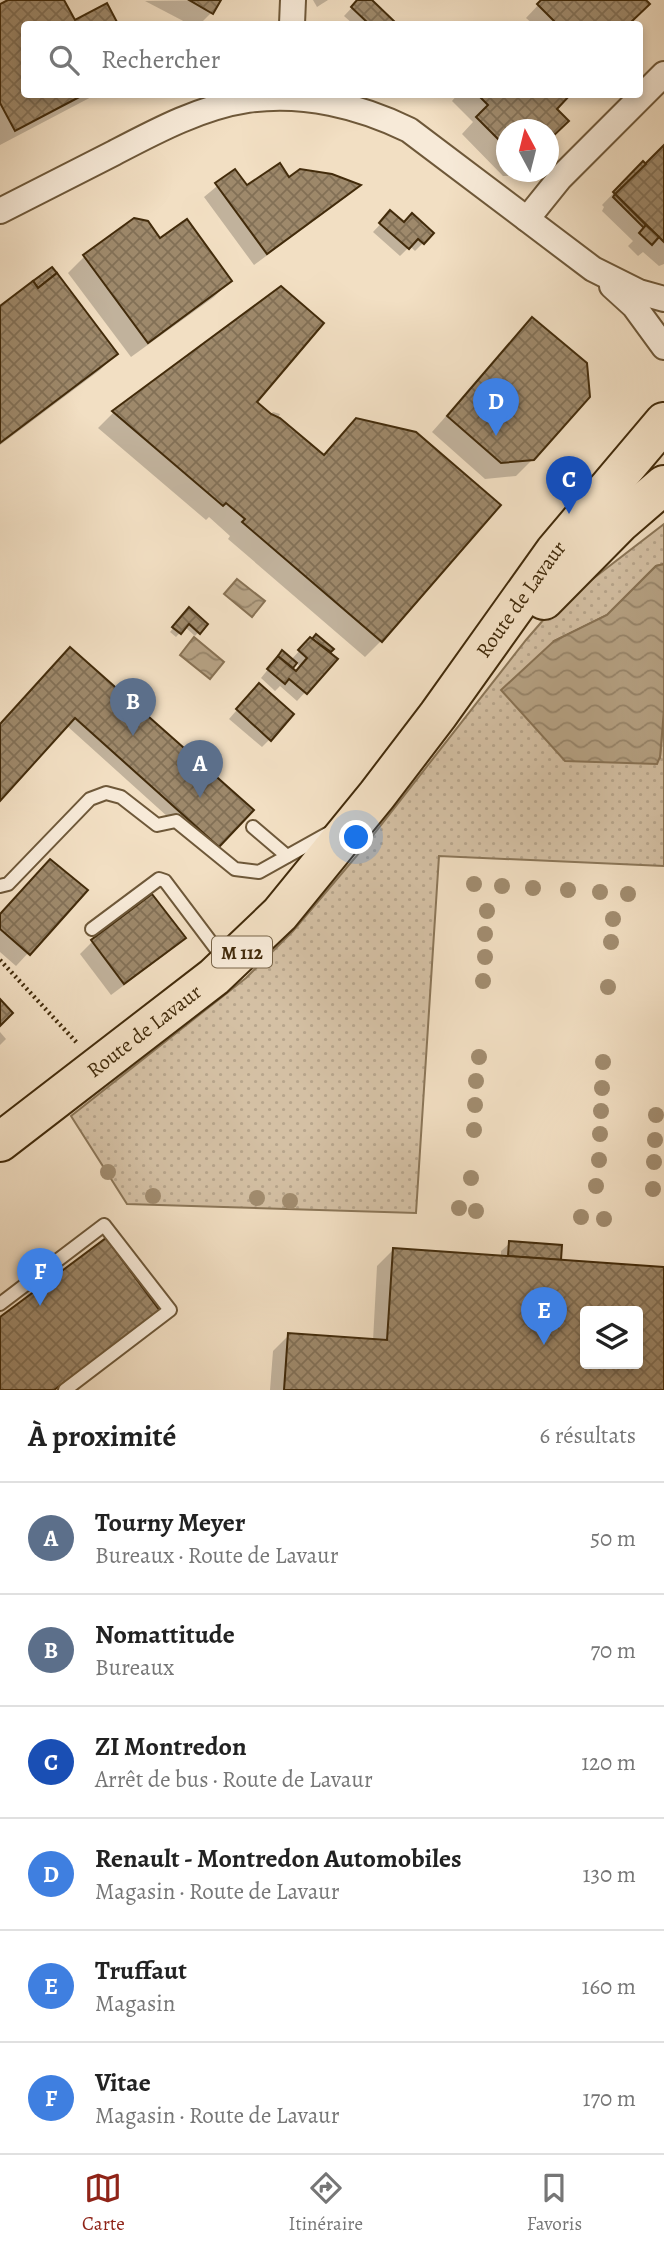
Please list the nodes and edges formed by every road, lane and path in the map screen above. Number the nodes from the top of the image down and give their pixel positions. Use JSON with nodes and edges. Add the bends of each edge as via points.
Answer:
{"nodes":[{"id":1,"x":293,"y":0,"type":"edge"},
{"id":2,"x":292,"y":21,"type":"edge"},
{"id":3,"x":664,"y":74,"type":"edge"},
{"id":4,"x":643,"y":95,"type":"edge"},
{"id":5,"x":268,"y":98,"type":"edge"},
{"id":6,"x":299,"y":98,"type":"edge"},
{"id":7,"x":640,"y":98,"type":"edge"},
{"id":8,"x":0,"y":211,"type":"edge"},
{"id":9,"x":527,"y":219,"type":"junction"},
{"id":10,"x":593,"y":270,"type":"junction"},
{"id":11,"x":664,"y":299,"type":"edge"},
{"id":12,"x":664,"y":347,"type":"edge"},
{"id":13,"x":664,"y":422,"type":"edge"},
{"id":14,"x":664,"y":485,"type":"edge"},
{"id":15,"x":438,"y":715,"type":"junction"},
{"id":16,"x":253,"y":827,"type":"dead end"},
{"id":17,"x":351,"y":828,"type":"junction"},
{"id":18,"x":287,"y":856,"type":"junction"},
{"id":19,"x":0,"y":886,"type":"edge"},
{"id":20,"x":92,"y":929,"type":"dead end"},
{"id":21,"x":0,"y":960,"type":"edge"},
{"id":22,"x":228,"y":965,"type":"junction"},
{"id":23,"x":103,"y":1064,"type":"junction"},
{"id":24,"x":0,"y":1142,"type":"edge"},
{"id":25,"x":0,"y":1304,"type":"edge"},
{"id":26,"x":65,"y":1390,"type":"edge"}],
"edges":[{"from":1,"to":2,"type":"street"},
{"from":3,"to":4,"type":"street"},
{"from":5,"to":8,"type":"street","via":[[183,119]]},
{"from":6,"to":9,"type":"street","via":[[353,107],[409,130]]},
{"from":7,"to":9,"type":"street","via":[[560,178]]},
{"from":9,"to":10,"type":"street"},
{"from":10,"to":11,"type":"street"},
{"from":10,"to":12,"type":"street","via":[[634,306]]},
{"from":13,"to":15,"type":"main road","name":"Route de Lavaur","number":"M 112","via":[[555,551]]},
{"from":14,"to":15,"type":"main road","name":"Route de Lavaur","number":"M 112","via":[[621,522]]},
{"from":15,"to":17,"type":"main road","name":"Route de Lavaur","number":"M 112"},
{"from":16,"to":18,"type":"lane"},
{"from":17,"to":18,"type":"lane","via":[[330,833]]},
{"from":17,"to":22,"type":"main road","name":"Route de Lavaur","number":"M 112","via":[[280,915]]},
{"from":18,"to":19,"type":"lane","via":[[259,872],[235,869],[177,821],[157,825],[121,797],[106,793],[90,799],[8,884]]},
{"from":20,"to":22,"type":"lane","via":[[159,879]]},
{"from":21,"to":23,"type":"path","via":[[82,1048]]},
{"from":22,"to":23,"type":"main road","name":"Route de Lavaur","number":"M 112"},
{"from":23,"to":24,"type":"main road","name":"Route de Lavaur","number":"M 112"},
{"from":25,"to":26,"type":"lane","via":[[104,1225],[170,1310]]}]}
